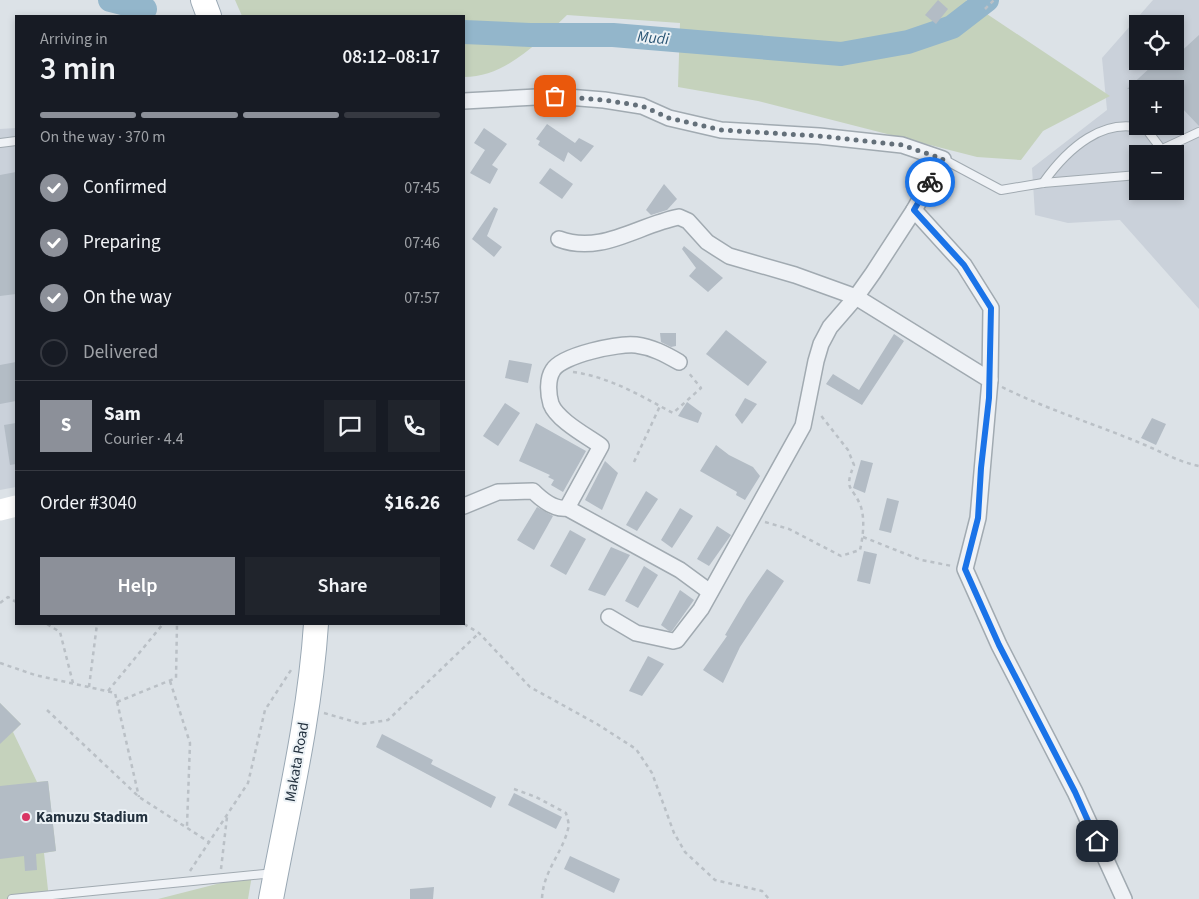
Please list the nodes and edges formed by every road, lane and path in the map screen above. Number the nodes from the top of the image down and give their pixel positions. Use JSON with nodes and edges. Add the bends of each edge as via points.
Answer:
{"nodes":[{"id":1,"x":203,"y":0,"type":"edge"},
{"id":2,"x":994,"y":0,"type":"edge"},
{"id":3,"x":985,"y":9,"type":"dead end"},
{"id":4,"x":209,"y":15,"type":"edge"},
{"id":5,"x":465,"y":101,"type":"edge"},
{"id":6,"x":1199,"y":132,"type":"edge"},
{"id":7,"x":15,"y":141,"type":"edge"},
{"id":8,"x":0,"y":143,"type":"edge"},
{"id":9,"x":1159,"y":145,"type":"edge"},
{"id":10,"x":1172,"y":145,"type":"edge"},
{"id":11,"x":943,"y":159,"type":"junction"},
{"id":12,"x":1129,"y":176,"type":"edge"},
{"id":13,"x":1043,"y":183,"type":"junction"},
{"id":14,"x":914,"y":210,"type":"junction"},
{"id":15,"x":559,"y":239,"type":"dead end"},
{"id":16,"x":856,"y":297,"type":"junction"},
{"id":17,"x":679,"y":362,"type":"joint"},
{"id":18,"x":553,"y":369,"type":"junction"},
{"id":19,"x":990,"y":380,"type":"junction"},
{"id":20,"x":809,"y":400,"type":"junction"},
{"id":21,"x":660,"y":406,"type":"junction"},
{"id":22,"x":634,"y":462,"type":"dead end"},
{"id":23,"x":1199,"y":466,"type":"edge"},
{"id":24,"x":15,"y":506,"type":"edge"},
{"id":25,"x":465,"y":506,"type":"edge"},
{"id":26,"x":567,"y":508,"type":"junction"},
{"id":27,"x":0,"y":510,"type":"edge"},
{"id":28,"x":751,"y":518,"type":"junction"},
{"id":29,"x":864,"y":537,"type":"junction"},
{"id":30,"x":965,"y":569,"type":"junction"},
{"id":31,"x":710,"y":592,"type":"junction"},
{"id":32,"x":15,"y":601,"type":"edge"},
{"id":33,"x":0,"y":603,"type":"edge"},
{"id":34,"x":609,"y":617,"type":"dead end"},
{"id":35,"x":50,"y":625,"type":"edge"},
{"id":36,"x":97,"y":625,"type":"edge"},
{"id":37,"x":162,"y":625,"type":"edge"},
{"id":38,"x":177,"y":625,"type":"edge"},
{"id":39,"x":316,"y":625,"type":"edge"},
{"id":40,"x":465,"y":625,"type":"edge"},
{"id":41,"x":479,"y":632,"type":"junction"},
{"id":42,"x":0,"y":663,"type":"edge"},
{"id":43,"x":295,"y":663,"type":"dead end"},
{"id":44,"x":170,"y":681,"type":"junction"},
{"id":45,"x":73,"y":683,"type":"junction"},
{"id":46,"x":89,"y":687,"type":"junction"},
{"id":47,"x":108,"y":691,"type":"junction"},
{"id":48,"x":117,"y":702,"type":"junction"},
{"id":49,"x":306,"y":708,"type":"junction"},
{"id":50,"x":47,"y":710,"type":"dead end"},
{"id":51,"x":514,"y":788,"type":"dead end"},
{"id":52,"x":138,"y":797,"type":"junction"},
{"id":53,"x":227,"y":816,"type":"junction"},
{"id":54,"x":187,"y":827,"type":"junction"},
{"id":55,"x":209,"y":842,"type":"junction"},
{"id":56,"x":276,"y":873,"type":"junction"},
{"id":57,"x":220,"y":878,"type":"junction"},
{"id":58,"x":183,"y":881,"type":"junction"},
{"id":59,"x":12,"y":899,"type":"edge"},
{"id":60,"x":271,"y":899,"type":"edge"},
{"id":61,"x":542,"y":899,"type":"edge"},
{"id":62,"x":769,"y":899,"type":"edge"},
{"id":63,"x":1124,"y":899,"type":"edge"}],
"edges":[{"from":1,"to":4,"type":"main road"},
{"from":2,"to":3,"type":"path"},
{"from":5,"to":11,"type":"street","via":[[555,96],[604,100],[642,106],[669,118],[721,130],[902,145]]},
{"from":6,"to":10,"type":"lane"},
{"from":7,"to":8,"type":"lane"},
{"from":9,"to":13,"type":"lane","via":[[1147,130],[1123,125],[1096,133],[1075,145]]},
{"from":11,"to":13,"type":"lane","via":[[1001,190]]},
{"from":11,"to":14,"type":"street"},
{"from":12,"to":13,"type":"lane"},
{"from":14,"to":16,"type":"street"},
{"from":14,"to":19,"type":"street","via":[[964,265],[991,308]]},
{"from":15,"to":16,"type":"street","via":[[581,244],[601,243],[679,217],[729,256]]},
{"from":16,"to":19,"type":"street"},
{"from":16,"to":20,"type":"street","via":[[830,327],[821,344]]},
{"from":17,"to":18,"type":"street","via":[[658,350],[635,345],[596,350],[566,360]]},
{"from":17,"to":21,"type":"path","via":[[701,388],[673,413]]},
{"from":18,"to":21,"type":"path","via":[[592,375],[640,394]]},
{"from":18,"to":26,"type":"street","via":[[549,380],[552,405],[570,425],[600,446]]},
{"from":19,"to":23,"type":"path","via":[[1027,399],[1146,445],[1181,463]]},
{"from":19,"to":30,"type":"street","via":[[978,518]]},
{"from":20,"to":28,"type":"street","via":[[803,426]]},
{"from":20,"to":29,"type":"path","via":[[848,450],[854,464],[848,480],[849,488],[861,508]]},
{"from":21,"to":22,"type":"path"},
{"from":24,"to":27,"type":"main road"},
{"from":25,"to":26,"type":"street","via":[[498,492],[533,491],[561,509]]},
{"from":26,"to":31,"type":"street","via":[[680,570]]},
{"from":28,"to":29,"type":"path","via":[[789,529],[841,556],[860,550]]},
{"from":28,"to":31,"type":"street"},
{"from":29,"to":30,"type":"path","via":[[921,560]]},
{"from":30,"to":63,"type":"street"},
{"from":31,"to":34,"type":"street","via":[[701,609],[673,641],[636,633]]},
{"from":32,"to":33,"type":"path","via":[[8,597]]},
{"from":35,"to":45,"type":"path","via":[[60,632]]},
{"from":36,"to":46,"type":"path"},
{"from":37,"to":47,"type":"path"},
{"from":38,"to":44,"type":"path","via":[[176,678]]},
{"from":39,"to":49,"type":"main road","name":"Makata Road"},
{"from":40,"to":41,"type":"path"},
{"from":41,"to":49,"type":"path","via":[[388,720],[362,724]]},
{"from":41,"to":62,"type":"path","via":[[530,687],[636,749],[652,773],[674,833],[685,852],[715,880],[762,891]]},
{"from":42,"to":45,"type":"path"},
{"from":43,"to":53,"type":"path","via":[[265,710],[248,783]]},
{"from":44,"to":48,"type":"path"},
{"from":44,"to":54,"type":"path","via":[[190,743]]},
{"from":45,"to":46,"type":"path"},
{"from":46,"to":47,"type":"path"},
{"from":47,"to":48,"type":"path","via":[[115,693]]},
{"from":48,"to":52,"type":"path"},
{"from":49,"to":56,"type":"main road","name":"Makata Road"},
{"from":50,"to":52,"type":"path"},
{"from":51,"to":61,"type":"path","via":[[566,813],[569,827],[548,872]]},
{"from":52,"to":54,"type":"path"},
{"from":53,"to":55,"type":"path"},
{"from":53,"to":57,"type":"path"},
{"from":54,"to":55,"type":"path"},
{"from":55,"to":58,"type":"path"},
{"from":56,"to":57,"type":"lane"},
{"from":56,"to":60,"type":"main road","name":"Makata Road"},
{"from":57,"to":58,"type":"lane"},
{"from":58,"to":59,"type":"lane"}]}
